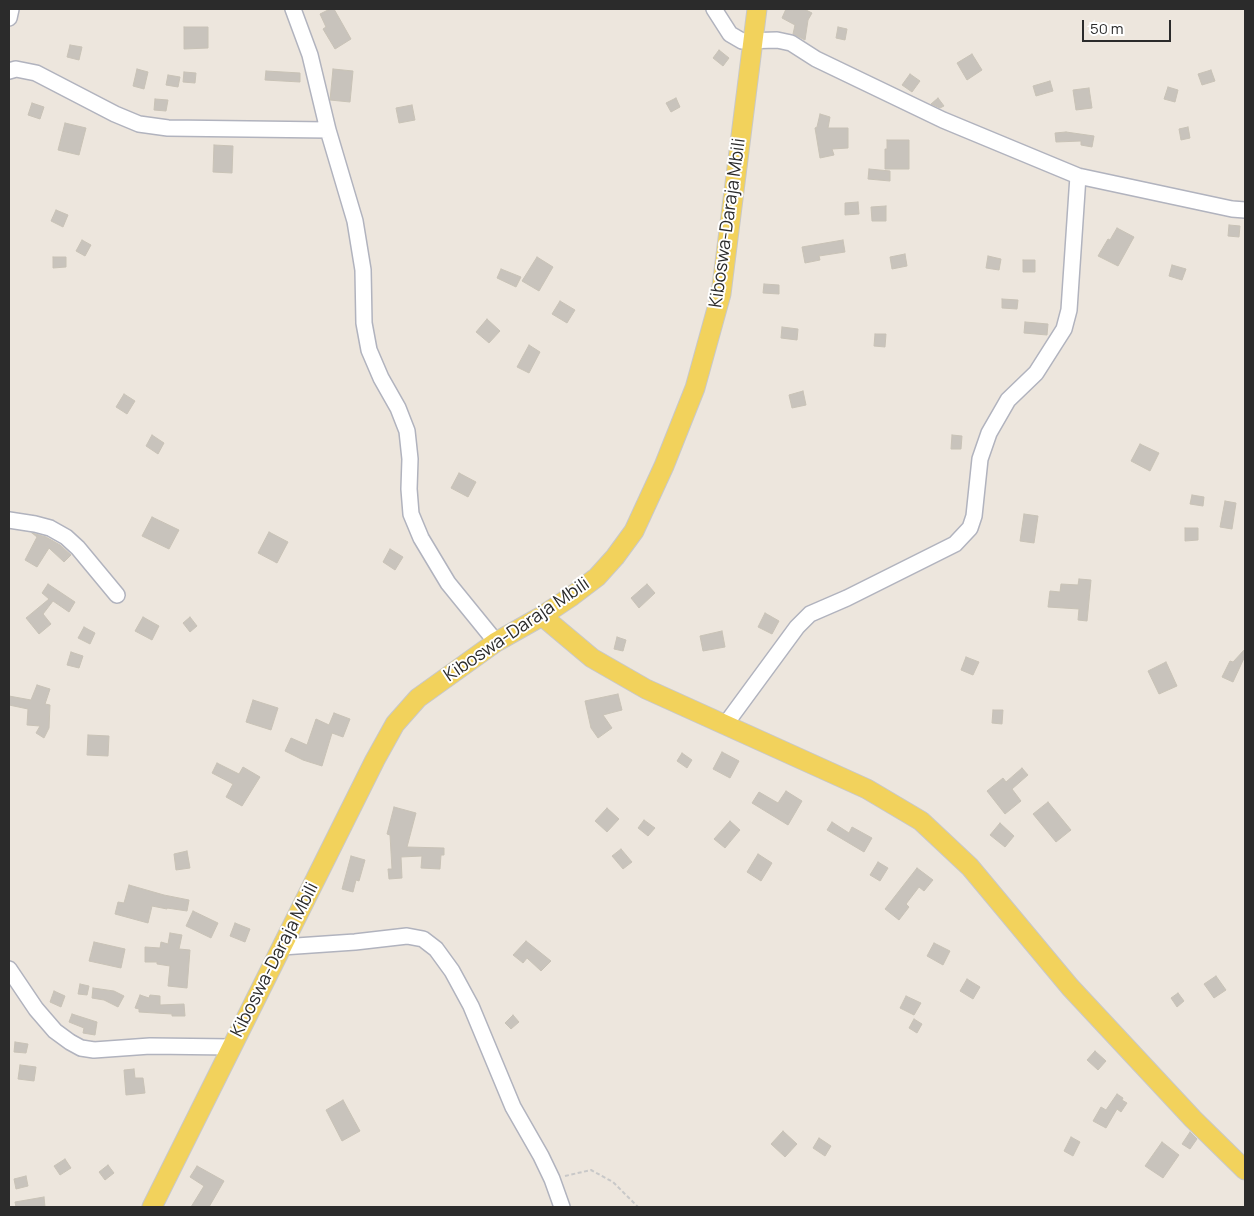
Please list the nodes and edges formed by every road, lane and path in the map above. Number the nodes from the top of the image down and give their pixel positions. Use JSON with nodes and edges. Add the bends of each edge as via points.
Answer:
{"nodes":[{"id":1,"x":11,"y":9,"type":"edge"},
{"id":2,"x":293,"y":9,"type":"edge"},
{"id":3,"x":714,"y":9,"type":"edge"},
{"id":4,"x":757,"y":9,"type":"edge"},
{"id":5,"x":9,"y":18,"type":"edge"},
{"id":6,"x":753,"y":41,"type":"junction"},
{"id":7,"x":9,"y":71,"type":"edge"},
{"id":8,"x":328,"y":130,"type":"junction"},
{"id":9,"x":1078,"y":176,"type":"junction"},
{"id":10,"x":1245,"y":210,"type":"edge"},
{"id":11,"x":9,"y":520,"type":"edge"},
{"id":12,"x":118,"y":595,"type":"dead end"},
{"id":13,"x":542,"y":616,"type":"junction"},
{"id":14,"x":496,"y":642,"type":"junction"},
{"id":15,"x":725,"y":725,"type":"junction"},
{"id":16,"x":282,"y":947,"type":"junction"},
{"id":17,"x":9,"y":969,"type":"edge"},
{"id":18,"x":232,"y":1047,"type":"junction"},
{"id":19,"x":1245,"y":1170,"type":"edge"},
{"id":20,"x":552,"y":1179,"type":"junction"},
{"id":21,"x":152,"y":1207,"type":"edge"},
{"id":22,"x":562,"y":1207,"type":"edge"},
{"id":23,"x":638,"y":1207,"type":"edge"}],
"edges":[{"from":1,"to":5,"type":"street"},
{"from":2,"to":8,"type":"street","via":[[310,55]]},
{"from":3,"to":6,"type":"street","via":[[730,34],[742,41]]},
{"from":4,"to":6,"type":"main road","name":"Kiboswa-Daraja Mbili"},
{"from":6,"to":9,"type":"street","via":[[791,43],[816,59],[943,120]]},
{"from":6,"to":13,"type":"main road","name":"Kiboswa-Daraja Mbili","via":[[721,294],[695,388],[634,531],[597,577]]},
{"from":7,"to":8,"type":"street","via":[[16,69],[36,73],[139,124],[168,128]]},
{"from":8,"to":14,"type":"street","via":[[354,221],[363,270],[364,323],[369,350],[407,431],[411,514],[448,582]]},
{"from":9,"to":10,"type":"street"},
{"from":9,"to":15,"type":"street","via":[[1070,310],[1054,348],[1008,400],[989,433],[980,459],[970,528],[956,544],[810,614],[797,626]]},
{"from":11,"to":12,"type":"street","via":[[50,528],[66,538]]},
{"from":13,"to":14,"type":"main road","name":"Kiboswa-Daraja Mbili"},
{"from":13,"to":15,"type":"main road","via":[[592,658],[646,689]]},
{"from":14,"to":16,"type":"main road","name":"Kiboswa-Daraja Mbili","via":[[418,698],[395,724]]},
{"from":15,"to":19,"type":"main road","via":[[867,789],[921,821],[970,867],[1070,987]]},
{"from":16,"to":18,"type":"main road","name":"Kiboswa-Daraja Mbili"},
{"from":16,"to":20,"type":"street","via":[[407,936],[423,939],[436,949],[452,970],[471,1006],[513,1107]]},
{"from":17,"to":18,"type":"street","via":[[55,1031],[81,1048]]},
{"from":18,"to":21,"type":"main road","name":"Kiboswa-Daraja Mbili"},
{"from":20,"to":22,"type":"street"},
{"from":20,"to":23,"type":"path","via":[[591,1170],[613,1182]]}]}
